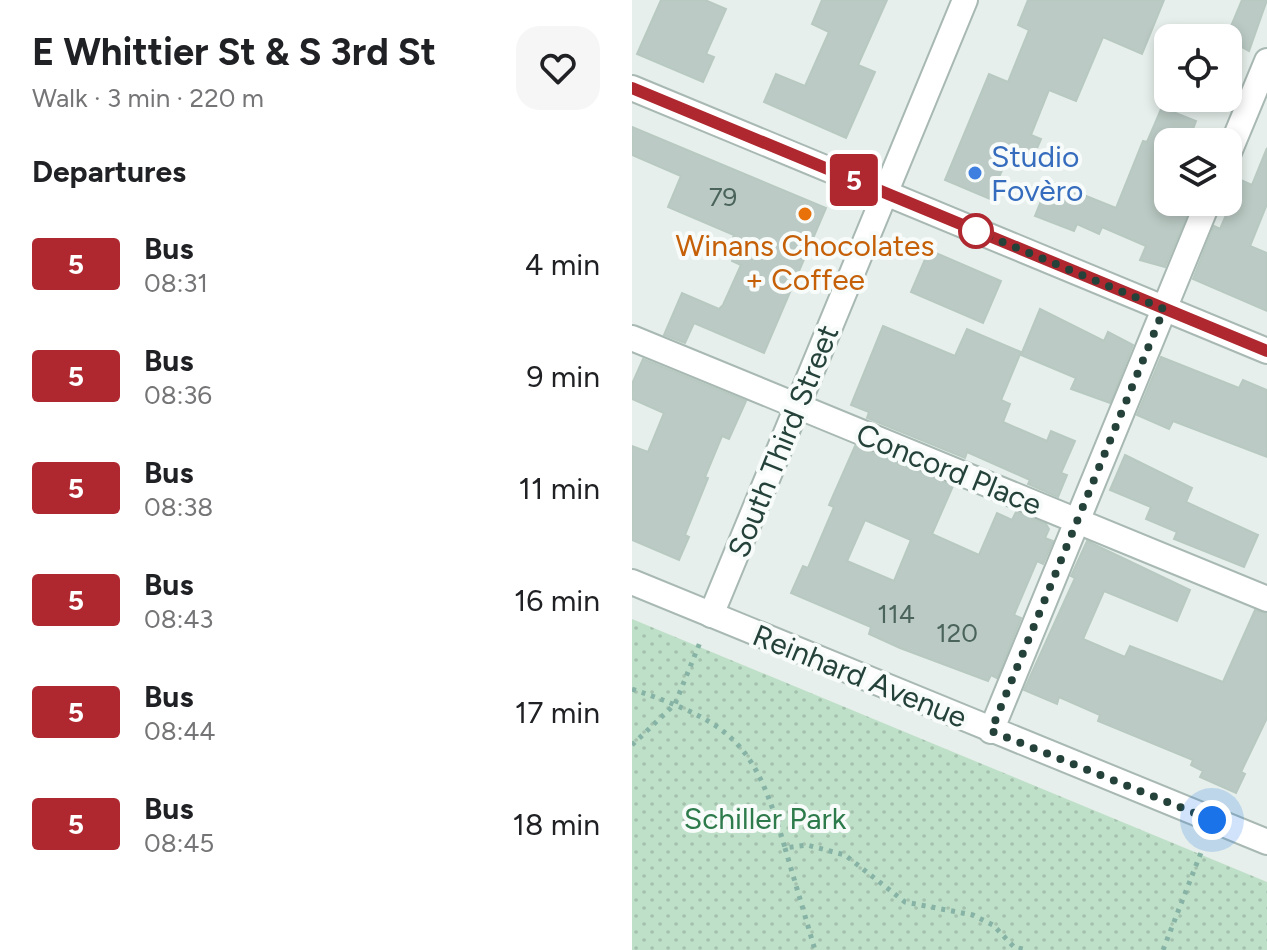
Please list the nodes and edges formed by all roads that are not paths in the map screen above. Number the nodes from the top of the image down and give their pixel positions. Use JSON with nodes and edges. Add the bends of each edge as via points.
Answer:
{"nodes":[{"id":1,"x":965,"y":0,"type":"edge"},
{"id":2,"x":1267,"y":61,"type":"edge"},
{"id":3,"x":632,"y":88,"type":"edge"},
{"id":4,"x":1239,"y":128,"type":"edge"},
{"id":5,"x":885,"y":194,"type":"junction"},
{"id":6,"x":1202,"y":216,"type":"edge"},
{"id":7,"x":1164,"y":309,"type":"junction"},
{"id":8,"x":632,"y":338,"type":"edge"},
{"id":9,"x":1267,"y":351,"type":"edge"},
{"id":10,"x":797,"y":406,"type":"junction"},
{"id":11,"x":1077,"y":521,"type":"junction"},
{"id":12,"x":632,"y":582,"type":"edge"},
{"id":13,"x":1267,"y":599,"type":"edge"},
{"id":14,"x":711,"y":615,"type":"junction"},
{"id":15,"x":991,"y":731,"type":"junction"},
{"id":16,"x":1267,"y":842,"type":"edge"}],
"edges":[{"from":1,"to":5,"type":"street","name":"South Third Street"},
{"from":2,"to":4,"type":"street"},
{"from":3,"to":5,"type":"street"},
{"from":5,"to":7,"type":"street"},
{"from":5,"to":10,"type":"street","name":"South Third Street"},
{"from":6,"to":7,"type":"street"},
{"from":7,"to":9,"type":"street"},
{"from":7,"to":11,"type":"street"},
{"from":8,"to":10,"type":"street","name":"Concord Place"},
{"from":10,"to":11,"type":"street","name":"Concord Place"},
{"from":10,"to":14,"type":"street","name":"South Third Street"},
{"from":11,"to":13,"type":"street","name":"Concord Place"},
{"from":11,"to":15,"type":"street"},
{"from":12,"to":14,"type":"street","name":"Reinhard Avenue"},
{"from":14,"to":15,"type":"street","name":"Reinhard Avenue"},
{"from":15,"to":16,"type":"street","name":"Reinhard Avenue"}]}
